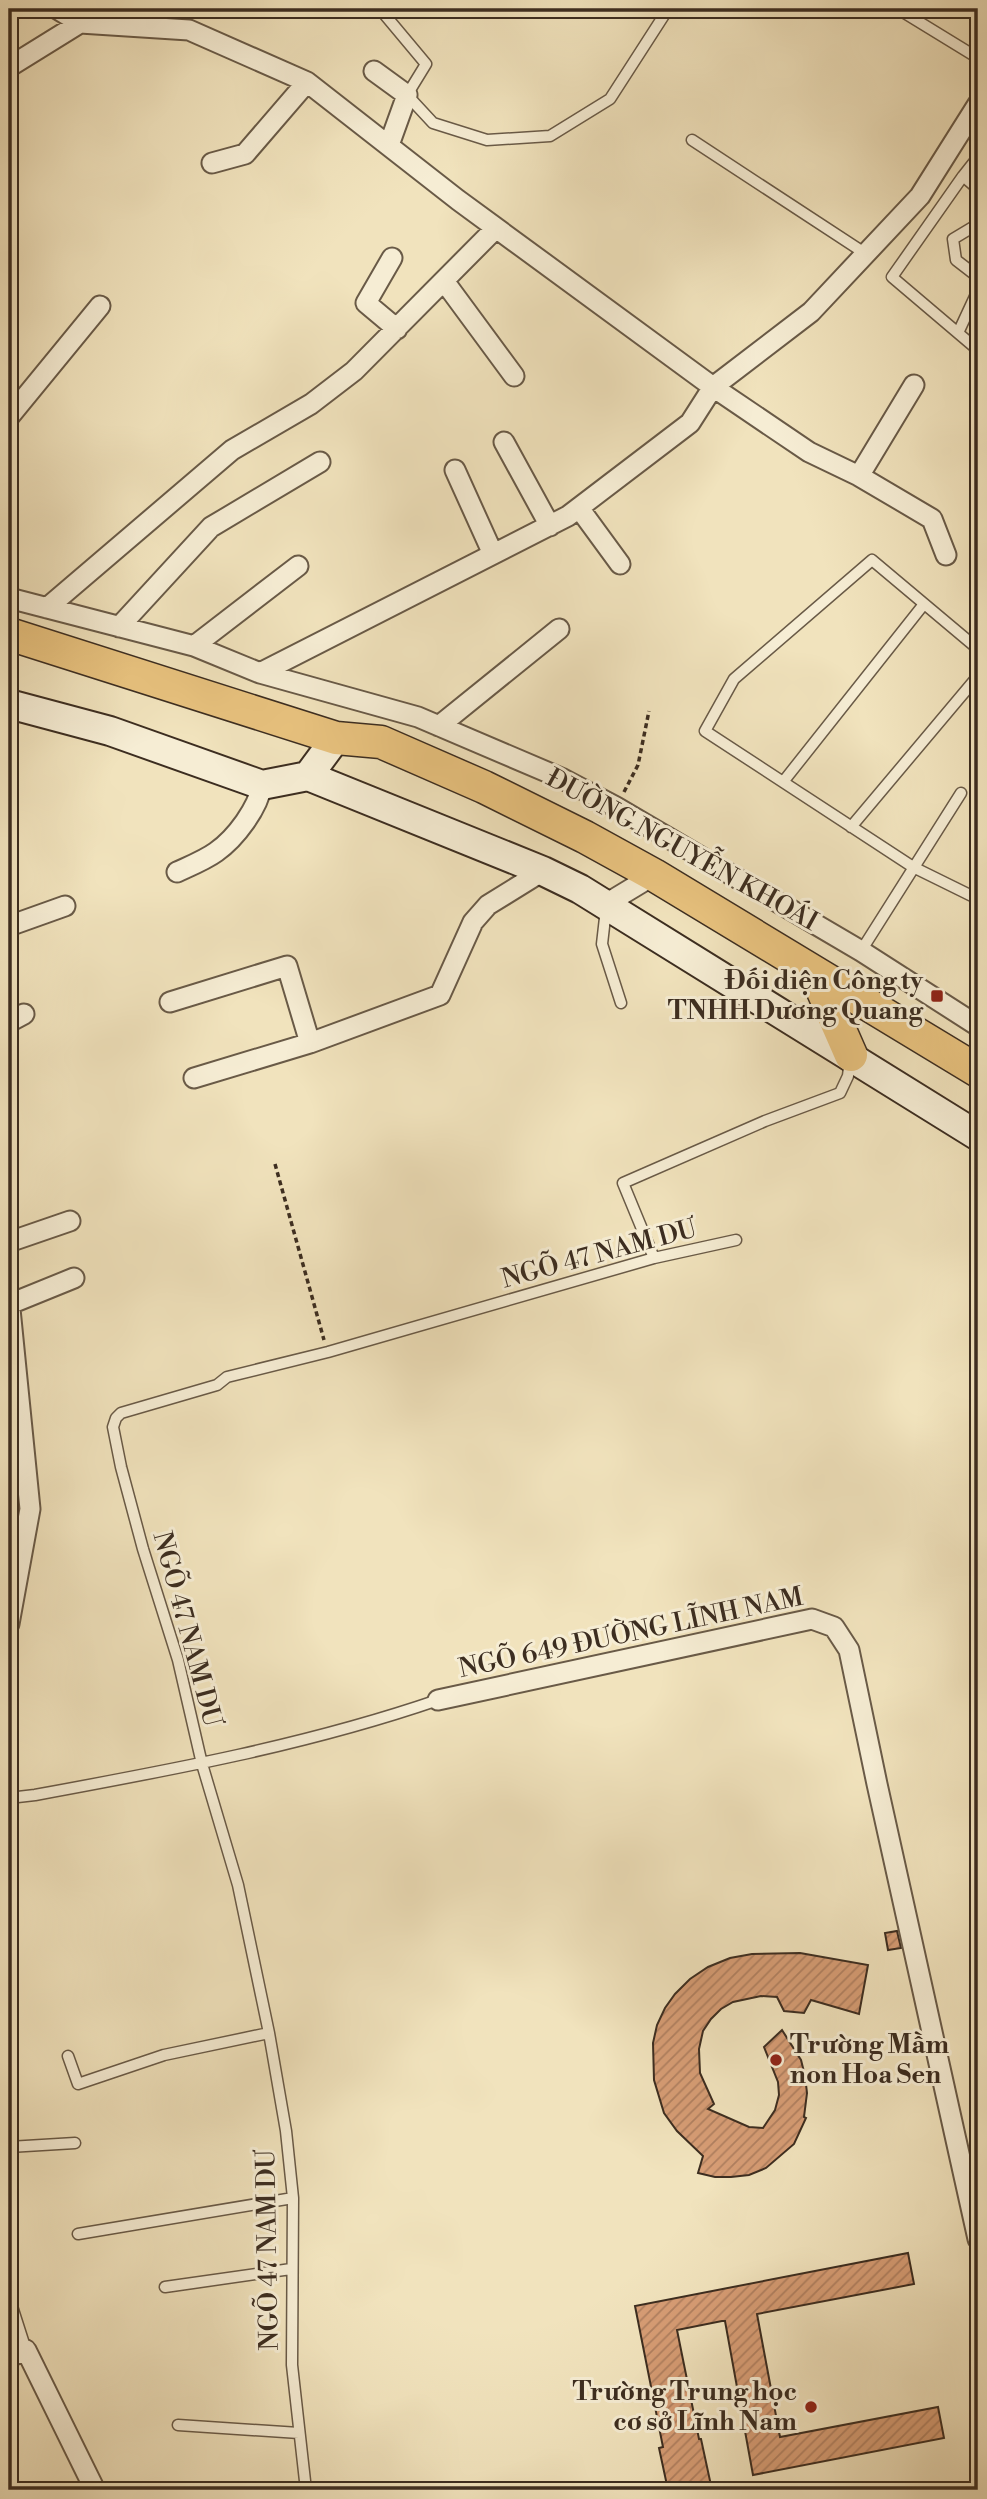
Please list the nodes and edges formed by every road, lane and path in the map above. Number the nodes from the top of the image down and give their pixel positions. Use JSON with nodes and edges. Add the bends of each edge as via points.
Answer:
{"nodes":[{"id":1,"x":57,"y":9,"type":"edge"},
{"id":2,"x":95,"y":9,"type":"edge"},
{"id":3,"x":380,"y":9,"type":"edge"},
{"id":4,"x":668,"y":9,"type":"edge"},
{"id":5,"x":898,"y":9,"type":"edge"},
{"id":6,"x":80,"y":23,"type":"junction"},
{"id":7,"x":978,"y":58,"type":"edge"},
{"id":8,"x":9,"y":67,"type":"edge"},
{"id":9,"x":374,"y":71,"type":"dead end"},
{"id":10,"x":307,"y":82,"type":"junction"},
{"id":11,"x":407,"y":95,"type":"junction"},
{"id":12,"x":978,"y":104,"type":"edge"},
{"id":13,"x":692,"y":141,"type":"dead end"},
{"id":14,"x":389,"y":145,"type":"junction"},
{"id":15,"x":978,"y":157,"type":"edge"},
{"id":16,"x":212,"y":163,"type":"dead end"},
{"id":17,"x":963,"y":176,"type":"junction"},
{"id":18,"x":978,"y":189,"type":"edge"},
{"id":19,"x":978,"y":224,"type":"edge"},
{"id":20,"x":496,"y":228,"type":"junction"},
{"id":21,"x":866,"y":254,"type":"junction"},
{"id":22,"x":392,"y":258,"type":"dead end"},
{"id":23,"x":978,"y":277,"type":"edge"},
{"id":24,"x":444,"y":281,"type":"junction"},
{"id":25,"x":978,"y":290,"type":"edge"},
{"id":26,"x":100,"y":306,"type":"dead end"},
{"id":27,"x":397,"y":329,"type":"junction"},
{"id":28,"x":958,"y":333,"type":"junction"},
{"id":29,"x":977,"y":346,"type":"edge"},
{"id":30,"x":514,"y":376,"type":"dead end"},
{"id":31,"x":914,"y":385,"type":"dead end"},
{"id":32,"x":713,"y":387,"type":"junction"},
{"id":33,"x":10,"y":411,"type":"edge"},
{"id":34,"x":504,"y":442,"type":"dead end"},
{"id":35,"x":320,"y":462,"type":"dead end"},
{"id":36,"x":455,"y":470,"type":"dead end"},
{"id":37,"x":859,"y":476,"type":"junction"},
{"id":38,"x":579,"y":508,"type":"junction"},
{"id":39,"x":550,"y":526,"type":"junction"},
{"id":40,"x":493,"y":554,"type":"junction"},
{"id":41,"x":946,"y":555,"type":"dead end"},
{"id":42,"x":620,"y":564,"type":"dead end"},
{"id":43,"x":298,"y":566,"type":"dead end"},
{"id":44,"x":9,"y":598,"type":"edge"},
{"id":45,"x":924,"y":604,"type":"junction"},
{"id":46,"x":47,"y":608,"type":"junction"},
{"id":47,"x":119,"y":627,"type":"junction"},
{"id":48,"x":559,"y":629,"type":"dead end"},
{"id":49,"x":9,"y":634,"type":"edge"},
{"id":50,"x":194,"y":646,"type":"junction"},
{"id":51,"x":978,"y":649,"type":"edge"},
{"id":52,"x":260,"y":673,"type":"junction"},
{"id":53,"x":978,"y":676,"type":"edge"},
{"id":54,"x":9,"y":704,"type":"edge"},
{"id":55,"x":649,"y":711,"type":"dead end"},
{"id":56,"x":439,"y":726,"type":"junction"},
{"id":57,"x":336,"y":738,"type":"junction"},
{"id":58,"x":308,"y":776,"type":"junction"},
{"id":59,"x":783,"y":782,"type":"junction"},
{"id":60,"x":262,"y":785,"type":"junction"},
{"id":61,"x":961,"y":793,"type":"dead end"},
{"id":62,"x":616,"y":807,"type":"junction"},
{"id":63,"x":851,"y":827,"type":"junction"},
{"id":64,"x":914,"y":867,"type":"junction"},
{"id":65,"x":543,"y":871,"type":"junction"},
{"id":66,"x":177,"y":872,"type":"dead end"},
{"id":67,"x":654,"y":876,"type":"junction"},
{"id":68,"x":978,"y":899,"type":"edge"},
{"id":69,"x":606,"y":904,"type":"junction"},
{"id":70,"x":65,"y":906,"type":"dead end"},
{"id":71,"x":9,"y":926,"type":"edge"},
{"id":72,"x":860,"y":951,"type":"junction"},
{"id":73,"x":815,"y":973,"type":"junction"},
{"id":74,"x":170,"y":1002,"type":"dead end"},
{"id":75,"x":621,"y":1003,"type":"dead end"},
{"id":76,"x":978,"y":1026,"type":"edge"},
{"id":77,"x":310,"y":1043,"type":"junction"},
{"id":78,"x":851,"y":1055,"type":"junction"},
{"id":79,"x":978,"y":1071,"type":"edge"},
{"id":80,"x":194,"y":1078,"type":"dead end"},
{"id":81,"x":978,"y":1136,"type":"edge"},
{"id":82,"x":275,"y":1164,"type":"dead end"},
{"id":83,"x":70,"y":1221,"type":"dead end"},
{"id":84,"x":736,"y":1240,"type":"dead end"},
{"id":85,"x":9,"y":1242,"type":"edge"},
{"id":86,"x":654,"y":1258,"type":"junction"},
{"id":87,"x":74,"y":1278,"type":"dead end"},
{"id":88,"x":9,"y":1301,"type":"edge"},
{"id":89,"x":328,"y":1352,"type":"junction"},
{"id":90,"x":15,"y":1410,"type":"edge"},
{"id":91,"x":9,"y":1624,"type":"edge"},
{"id":92,"x":438,"y":1700,"type":"joint"},
{"id":93,"x":202,"y":1764,"type":"junction"},
{"id":94,"x":9,"y":1798,"type":"edge"},
{"id":95,"x":269,"y":2033,"type":"junction"},
{"id":96,"x":68,"y":2056,"type":"dead end"},
{"id":97,"x":75,"y":2143,"type":"dead end"},
{"id":98,"x":9,"y":2147,"type":"edge"},
{"id":99,"x":293,"y":2198,"type":"junction"},
{"id":100,"x":78,"y":2234,"type":"dead end"},
{"id":101,"x":978,"y":2239,"type":"edge"},
{"id":102,"x":291,"y":2269,"type":"junction"},
{"id":103,"x":165,"y":2287,"type":"dead end"},
{"id":104,"x":9,"y":2297,"type":"edge"},
{"id":105,"x":18,"y":2353,"type":"edge"},
{"id":106,"x":178,"y":2425,"type":"dead end"},
{"id":107,"x":299,"y":2433,"type":"junction"},
{"id":108,"x":95,"y":2490,"type":"edge"},
{"id":109,"x":306,"y":2490,"type":"edge"}],
"edges":[{"from":1,"to":6,"type":"street"},
{"from":2,"to":6,"type":"street"},
{"from":3,"to":11,"type":"lane","via":[[426,64]]},
{"from":4,"to":11,"type":"lane","via":[[610,99],[550,136],[486,140],[433,124]]},
{"from":5,"to":7,"type":"lane"},
{"from":6,"to":8,"type":"street"},
{"from":6,"to":10,"type":"street","via":[[189,30]]},
{"from":9,"to":11,"type":"street"},
{"from":10,"to":14,"type":"street"},
{"from":10,"to":16,"type":"street","via":[[245,153]]},
{"from":11,"to":14,"type":"street"},
{"from":12,"to":21,"type":"street","via":[[920,196]]},
{"from":13,"to":21,"type":"lane"},
{"from":14,"to":20,"type":"street"},
{"from":15,"to":17,"type":"lane"},
{"from":17,"to":18,"type":"lane"},
{"from":17,"to":28,"type":"lane","via":[[892,277]]},
{"from":19,"to":23,"type":"lane","via":[[953,239],[956,260]]},
{"from":20,"to":24,"type":"street"},
{"from":20,"to":32,"type":"street"},
{"from":21,"to":32,"type":"street","via":[[811,313]]},
{"from":22,"to":27,"type":"street","via":[[366,303]]},
{"from":24,"to":27,"type":"street"},
{"from":24,"to":30,"type":"street"},
{"from":25,"to":28,"type":"lane"},
{"from":26,"to":33,"type":"street"},
{"from":27,"to":46,"type":"street","via":[[311,404],[232,450]]},
{"from":28,"to":29,"type":"lane"},
{"from":31,"to":37,"type":"street"},
{"from":32,"to":37,"type":"street","via":[[809,452]]},
{"from":32,"to":38,"type":"street","via":[[690,423]]},
{"from":34,"to":39,"type":"street"},
{"from":35,"to":47,"type":"street","via":[[211,527]]},
{"from":36,"to":40,"type":"street"},
{"from":37,"to":41,"type":"street","via":[[932,519]]},
{"from":38,"to":39,"type":"street"},
{"from":38,"to":42,"type":"street"},
{"from":39,"to":40,"type":"street"},
{"from":40,"to":52,"type":"street"},
{"from":43,"to":50,"type":"street"},
{"from":44,"to":46,"type":"street","name":"ĐƯỜNG NGUYỄN KHOÁI"},
{"from":45,"to":51,"type":"lane"},
{"from":45,"to":59,"type":"lane"},
{"from":45,"to":59,"type":"lane","via":[[872,560],[734,680],[705,731]]},
{"from":46,"to":47,"type":"street","name":"ĐƯỜNG NGUYỄN KHOÁI"},
{"from":47,"to":50,"type":"street","name":"ĐƯỜNG NGUYỄN KHOÁI"},
{"from":48,"to":56,"type":"street"},
{"from":49,"to":57,"type":"main road","name":"ĐƯỜNG NGUYỄN KHOÁI"},
{"from":50,"to":52,"type":"street","name":"ĐƯỜNG NGUYỄN KHOÁI"},
{"from":52,"to":56,"type":"street","name":"ĐƯỜNG NGUYỄN KHOÁI"},
{"from":53,"to":63,"type":"lane"},
{"from":54,"to":60,"type":"street","via":[[110,732]]},
{"from":55,"to":62,"type":"path","via":[[638,765]]},
{"from":56,"to":62,"type":"street","name":"ĐƯỜNG NGUYỄN KHOÁI"},
{"from":57,"to":58,"type":"street"},
{"from":57,"to":67,"type":"main road","name":"ĐƯỜNG NGUYỄN KHOÁI","via":[[381,742],[484,786]]},
{"from":58,"to":60,"type":"street"},
{"from":58,"to":65,"type":"street"},
{"from":59,"to":63,"type":"lane"},
{"from":60,"to":66,"type":"street","via":[[260,799],[217,851]]},
{"from":61,"to":64,"type":"lane"},
{"from":62,"to":72,"type":"street","name":"ĐƯỜNG NGUYỄN KHOÁI"},
{"from":63,"to":64,"type":"lane"},
{"from":64,"to":68,"type":"lane"},
{"from":64,"to":72,"type":"lane"},
{"from":65,"to":69,"type":"street"},
{"from":65,"to":77,"type":"street","via":[[488,905],[473,922],[440,995]]},
{"from":67,"to":69,"type":"street"},
{"from":67,"to":73,"type":"main road","name":"ĐƯỜNG NGUYỄN KHOÁI"},
{"from":69,"to":75,"type":"lane","via":[[602,944]]},
{"from":69,"to":78,"type":"street"},
{"from":70,"to":71,"type":"street"},
{"from":72,"to":76,"type":"street","name":"ĐƯỜNG NGUYỄN KHOÁI"},
{"from":73,"to":78,"type":"main road"},
{"from":73,"to":79,"type":"main road","name":"ĐƯỜNG NGUYỄN KHOÁI"},
{"from":74,"to":77,"type":"street","via":[[287,966]]},
{"from":77,"to":80,"type":"street"},
{"from":78,"to":81,"type":"street"},
{"from":78,"to":86,"type":"lane","via":[[840,1093],[623,1183]]},
{"from":82,"to":89,"type":"path"},
{"from":83,"to":85,"type":"street"},
{"from":84,"to":86,"type":"lane","name":"NGÕ 47 NAM DƯ"},
{"from":86,"to":89,"type":"lane","name":"NGÕ 47 NAM DƯ"},
{"from":87,"to":88,"type":"street"},
{"from":88,"to":90,"type":"street"},
{"from":89,"to":93,"type":"lane","name":"NGÕ 47 NAM DƯ","via":[[227,1377],[217,1385],[121,1413],[113,1427]]},
{"from":90,"to":91,"type":"street","via":[[30,1509]]},
{"from":92,"to":93,"type":"lane","via":[[370,1723]]},
{"from":92,"to":101,"type":"street","name":"NGÕ 649 ĐƯỜNG LĨNH NAM","via":[[812,1619],[834,1627],[849,1650]]},
{"from":93,"to":94,"type":"lane"},
{"from":93,"to":95,"type":"lane","name":"NGÕ 47 NAM DƯ","via":[[238,1885]]},
{"from":95,"to":96,"type":"lane","via":[[163,2055],[78,2084]]},
{"from":95,"to":99,"type":"lane","name":"NGÕ 47 NAM DƯ"},
{"from":97,"to":98,"type":"lane"},
{"from":99,"to":100,"type":"lane"},
{"from":99,"to":102,"type":"lane","name":"NGÕ 47 NAM DƯ"},
{"from":102,"to":103,"type":"lane"},
{"from":102,"to":107,"type":"lane","name":"NGÕ 47 NAM DƯ","via":[[292,2365]]},
{"from":104,"to":105,"type":"lane"},
{"from":105,"to":108,"type":"street"},
{"from":106,"to":107,"type":"lane"},
{"from":107,"to":109,"type":"lane","name":"NGÕ 47 NAM DƯ"}]}
